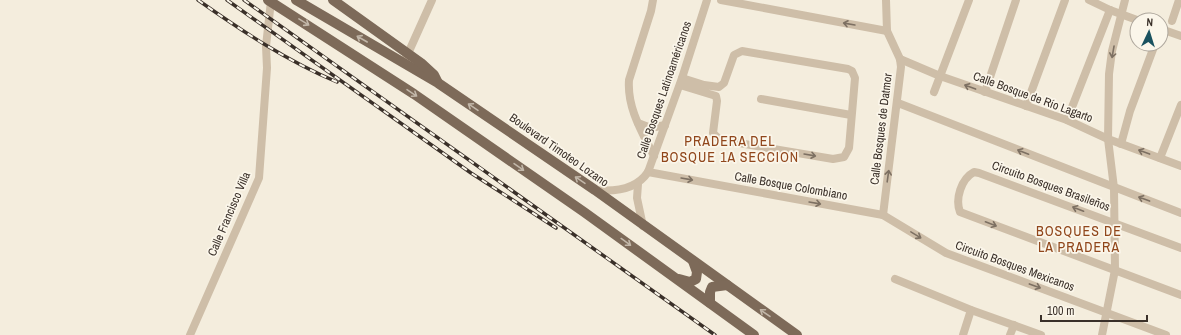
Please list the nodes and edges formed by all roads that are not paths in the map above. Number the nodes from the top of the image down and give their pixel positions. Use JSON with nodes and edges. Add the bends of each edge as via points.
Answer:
{"nodes":[{"id":1,"x":270,"y":0,"type":"edge"},
{"id":2,"x":296,"y":0,"type":"edge"},
{"id":3,"x":333,"y":0,"type":"edge"},
{"id":4,"x":432,"y":0,"type":"edge"},
{"id":5,"x":653,"y":0,"type":"edge"},
{"id":6,"x":707,"y":0,"type":"edge"},
{"id":7,"x":721,"y":0,"type":"edge"},
{"id":8,"x":886,"y":0,"type":"edge"},
{"id":9,"x":969,"y":0,"type":"edge"},
{"id":10,"x":1016,"y":0,"type":"edge"},
{"id":11,"x":1065,"y":0,"type":"edge"},
{"id":12,"x":1088,"y":0,"type":"edge"},
{"id":13,"x":1126,"y":0,"type":"edge"},
{"id":14,"x":1179,"y":2,"type":"edge"},
{"id":15,"x":1110,"y":10,"type":"junction"},
{"id":16,"x":1121,"y":14,"type":"junction"},
{"id":17,"x":1129,"y":17,"type":"edge"},
{"id":18,"x":1172,"y":21,"type":"dead end"},
{"id":19,"x":887,"y":31,"type":"junction"},
{"id":20,"x":1169,"y":32,"type":"edge"},
{"id":21,"x":1181,"y":36,"type":"edge"},
{"id":22,"x":1152,"y":52,"type":"edge"},
{"id":23,"x":409,"y":53,"type":"junction"},
{"id":24,"x":900,"y":59,"type":"junction"},
{"id":25,"x":402,"y":62,"type":"junction"},
{"id":26,"x":940,"y":76,"type":"junction"},
{"id":27,"x":681,"y":82,"type":"junction"},
{"id":28,"x":438,"y":83,"type":"junction"},
{"id":29,"x":934,"y":92,"type":"dead end"},
{"id":30,"x":985,"y":92,"type":"junction"},
{"id":31,"x":761,"y":99,"type":"dead end"},
{"id":32,"x":898,"y":103,"type":"junction"},
{"id":33,"x":1181,"y":104,"type":"edge"},
{"id":34,"x":1026,"y":106,"type":"junction"},
{"id":35,"x":851,"y":114,"type":"junction"},
{"id":36,"x":1067,"y":120,"type":"junction"},
{"id":37,"x":638,"y":123,"type":"junction"},
{"id":38,"x":665,"y":125,"type":"junction"},
{"id":39,"x":1108,"y":139,"type":"junction"},
{"id":40,"x":1121,"y":144,"type":"junction"},
{"id":41,"x":654,"y":156,"type":"junction"},
{"id":42,"x":1160,"y":158,"type":"junction"},
{"id":43,"x":1181,"y":166,"type":"edge"},
{"id":44,"x":648,"y":172,"type":"junction"},
{"id":45,"x":638,"y":184,"type":"junction"},
{"id":46,"x":1114,"y":188,"type":"junction"},
{"id":47,"x":595,"y":190,"type":"junction"},
{"id":48,"x":1181,"y":213,"type":"edge"},
{"id":49,"x":883,"y":215,"type":"junction"},
{"id":50,"x":1114,"y":223,"type":"junction"},
{"id":51,"x":643,"y":226,"type":"junction"},
{"id":52,"x":1181,"y":248,"type":"edge"},
{"id":53,"x":693,"y":261,"type":"junction"},
{"id":54,"x":1115,"y":270,"type":"junction"},
{"id":55,"x":677,"y":279,"type":"junction"},
{"id":56,"x":895,"y":279,"type":"dead end"},
{"id":57,"x":726,"y":285,"type":"junction"},
{"id":58,"x":1181,"y":295,"type":"edge"},
{"id":59,"x":710,"y":303,"type":"junction"},
{"id":60,"x":971,"y":310,"type":"junction"},
{"id":61,"x":1108,"y":313,"type":"junction"},
{"id":62,"x":1014,"y":325,"type":"junction"},
{"id":63,"x":190,"y":335,"type":"edge"},
{"id":64,"x":754,"y":335,"type":"edge"},
{"id":65,"x":797,"y":335,"type":"edge"},
{"id":66,"x":963,"y":335,"type":"edge"},
{"id":67,"x":1010,"y":335,"type":"edge"},
{"id":68,"x":1041,"y":335,"type":"edge"},
{"id":69,"x":1102,"y":335,"type":"edge"},
{"id":70,"x":1166,"y":335,"type":"edge"}],
"edges":[{"from":1,"to":55,"type":"main road","one_way":true,"via":[[420,98]]},
{"from":1,"to":63,"type":"street","name":"Calle Francisco Villa","via":[[259,178]]},
{"from":25,"to":2,"type":"main road","name":"Boulevard Timoteo Lozano","one_way":true},
{"from":3,"to":23,"type":"main road"},
{"from":4,"to":23,"type":"street"},
{"from":5,"to":37,"type":"street","via":[[629,80],[630,102]]},
{"from":6,"to":27,"type":"street","name":"Calle Bosques Latinoaméricanos"},
{"from":19,"to":7,"type":"street","one_way":true},
{"from":8,"to":19,"type":"street","name":"Calle Bosques de Datmor"},
{"from":9,"to":26,"type":"street"},
{"from":10,"to":30,"type":"street"},
{"from":11,"to":34,"type":"street"},
{"from":12,"to":15,"type":"street"},
{"from":13,"to":16,"type":"street"},
{"from":14,"to":18,"type":"street"},
{"from":15,"to":16,"type":"street"},
{"from":15,"to":36,"type":"street"},
{"from":16,"to":17,"type":"street"},
{"from":16,"to":39,"type":"street","one_way":true,"via":[[1112,51]]},
{"from":19,"to":24,"type":"street","name":"Calle Bosques de Datmor"},
{"from":20,"to":21,"type":"street"},
{"from":22,"to":40,"type":"street","via":[[1130,111]]},
{"from":23,"to":25,"type":"street"},
{"from":23,"to":28,"type":"main road","via":[[429,69]]},
{"from":24,"to":26,"type":"street","name":"Calle Bosque de Río Lagarto"},
{"from":24,"to":32,"type":"street","name":"Calle Bosques de Datmor"},
{"from":25,"to":28,"type":"main road","name":"Boulevard Timoteo Lozano"},
{"from":26,"to":29,"type":"street"},
{"from":30,"to":26,"type":"street","name":"Calle Bosque de Río Lagarto","one_way":true},
{"from":27,"to":35,"type":"street","via":[[719,86],[724,83],[734,55],[742,51],[848,69],[855,78]]},
{"from":27,"to":35,"type":"street","one_way":true,"via":[[716,96],[713,130],[716,138],[728,141],[833,159],[844,157],[849,148]]},
{"from":27,"to":38,"type":"street","name":"Calle Bosques Latinoaméricanos"},
{"from":47,"to":28,"type":"main road","name":"Boulevard Timoteo Lozano","one_way":true},
{"from":30,"to":34,"type":"street","name":"Calle Bosque de Río Lagarto"},
{"from":31,"to":35,"type":"street"},
{"from":46,"to":32,"type":"street","one_way":true},
{"from":49,"to":32,"type":"street","name":"Calle Bosques de Datmor","one_way":true},
{"from":33,"to":42,"type":"street"},
{"from":34,"to":36,"type":"street","name":"Calle Bosque de Río Lagarto"},
{"from":36,"to":39,"type":"street","name":"Calle Bosque de Río Lagarto"},
{"from":37,"to":38,"type":"street","via":[[651,128]]},
{"from":37,"to":41,"type":"street"},
{"from":38,"to":41,"type":"street","name":"Calle Bosques Latinoaméricanos"},
{"from":39,"to":40,"type":"street","name":"Calle Bosque de Río Lagarto"},
{"from":39,"to":46,"type":"street"},
{"from":42,"to":40,"type":"street","name":"Calle Bosque de Río Lagarto","one_way":true},
{"from":41,"to":44,"type":"street","name":"Calle Bosques Latinoaméricanos"},
{"from":42,"to":43,"type":"street","name":"Calle Bosque de Río Lagarto"},
{"from":44,"to":45,"type":"street","name":"Calle Bosques Latinoaméricanos"},
{"from":44,"to":49,"type":"street","name":"Calle Bosque Colombiano","one_way":true},
{"from":45,"to":47,"type":"street","via":[[617,190]]},
{"from":45,"to":51,"type":"street","via":[[637,198]]},
{"from":48,"to":46,"type":"street","one_way":true},
{"from":46,"to":50,"type":"street"},
{"from":47,"to":51,"type":"main road","name":"Boulevard Timoteo Lozano"},
{"from":49,"to":61,"type":"street","name":"Circuito Bosques Mexicanos","one_way":true,"via":[[946,253]]},
{"from":50,"to":52,"type":"street","name":"Circuito Bosques Brasileños"},
{"from":50,"to":54,"type":"street"},
{"from":50,"to":54,"type":"street","name":"Circuito Bosques Brasileños","one_way":true,"via":[[974,172],[967,177],[957,200],[960,212]]},
{"from":51,"to":53,"type":"main road","name":"Boulevard Timoteo Lozano"},
{"from":53,"to":55,"type":"main road","via":[[697,272],[696,279],[690,282]]},
{"from":53,"to":57,"type":"main road","name":"Boulevard Timoteo Lozano"},
{"from":54,"to":58,"type":"street","name":"Circuito Bosques Brasileños"},
{"from":54,"to":61,"type":"street"},
{"from":55,"to":59,"type":"main road"},
{"from":56,"to":60,"type":"street"},
{"from":57,"to":59,"type":"main road","via":[[712,287]]},
{"from":65,"to":57,"type":"main road","name":"Boulevard Timoteo Lozano","one_way":true},
{"from":59,"to":64,"type":"main road"},
{"from":60,"to":62,"type":"street"},
{"from":60,"to":66,"type":"street"},
{"from":61,"to":69,"type":"street"},
{"from":61,"to":70,"type":"street","name":"Circuito Bosques Mexicanos"},
{"from":62,"to":67,"type":"street"},
{"from":62,"to":68,"type":"street"}]}
